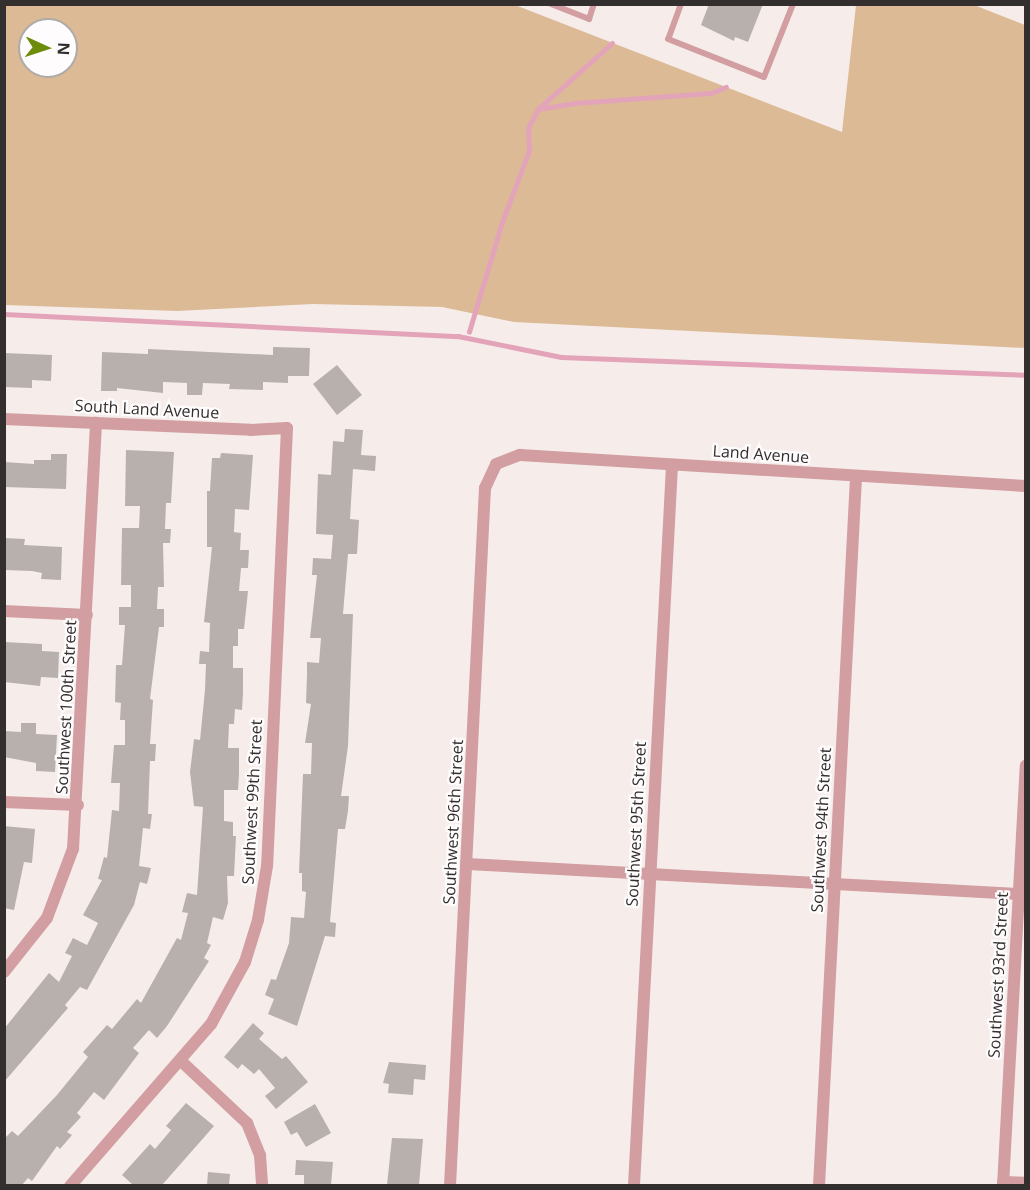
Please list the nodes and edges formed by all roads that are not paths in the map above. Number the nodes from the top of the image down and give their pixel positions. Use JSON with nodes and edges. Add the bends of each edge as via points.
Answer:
{"nodes":[{"id":1,"x":551,"y":4,"type":"edge"},
{"id":2,"x":594,"y":4,"type":"edge"},
{"id":3,"x":681,"y":4,"type":"edge"},
{"id":4,"x":793,"y":4,"type":"edge"},
{"id":5,"x":4,"y":419,"type":"edge"},
{"id":6,"x":96,"y":423,"type":"junction"},
{"id":7,"x":287,"y":428,"type":"joint"},
{"id":8,"x":496,"y":464,"type":"joint"},
{"id":9,"x":672,"y":465,"type":"junction"},
{"id":10,"x":856,"y":477,"type":"junction"},
{"id":11,"x":1026,"y":486,"type":"edge"},
{"id":12,"x":4,"y":611,"type":"edge"},
{"id":13,"x":87,"y":615,"type":"junction"},
{"id":14,"x":1026,"y":765,"type":"edge"},
{"id":15,"x":4,"y":801,"type":"edge"},
{"id":16,"x":78,"y":805,"type":"junction"},
{"id":17,"x":467,"y":864,"type":"junction"},
{"id":18,"x":650,"y":873,"type":"junction"},
{"id":19,"x":835,"y":884,"type":"junction"},
{"id":20,"x":1018,"y":894,"type":"junction"},
{"id":21,"x":4,"y":972,"type":"edge"},
{"id":22,"x":1019,"y":992,"type":"edge"},
{"id":23,"x":181,"y":1061,"type":"junction"},
{"id":24,"x":1026,"y":1183,"type":"edge"},
{"id":25,"x":1003,"y":1184,"type":"edge"},
{"id":26,"x":70,"y":1185,"type":"edge"},
{"id":27,"x":262,"y":1185,"type":"edge"},
{"id":28,"x":450,"y":1185,"type":"edge"},
{"id":29,"x":634,"y":1185,"type":"edge"},
{"id":30,"x":819,"y":1185,"type":"edge"}],
"edges":[{"from":1,"to":2,"type":"lane","via":[[589,19]]},
{"from":3,"to":4,"type":"lane","via":[[668,39],[764,77]]},
{"from":5,"to":6,"type":"street","name":"South Land Avenue"},
{"from":6,"to":7,"type":"street","name":"South Land Avenue"},
{"from":6,"to":13,"type":"street","name":"Southwest 100th Street"},
{"from":7,"to":23,"type":"street","name":"Southwest 99th Street","via":[[265,887],[252,942],[236,981],[211,1024]]},
{"from":8,"to":9,"type":"street","name":"Land Avenue","via":[[515,455]]},
{"from":8,"to":17,"type":"street","name":"Southwest 96th Street","via":[[485,488]]},
{"from":9,"to":10,"type":"street","name":"Land Avenue"},
{"from":9,"to":18,"type":"street","name":"Southwest 95th Street"},
{"from":10,"to":11,"type":"street","name":"Land Avenue"},
{"from":10,"to":19,"type":"street","name":"Southwest 94th Street"},
{"from":12,"to":13,"type":"street"},
{"from":13,"to":16,"type":"street","name":"Southwest 100th Street"},
{"from":14,"to":20,"type":"street","name":"Southwest 93rd Street"},
{"from":15,"to":16,"type":"street"},
{"from":16,"to":21,"type":"street","name":"Southwest 100th Street","via":[[70,863],[54,904],[36,934]]},
{"from":17,"to":18,"type":"street"},
{"from":17,"to":28,"type":"street","name":"Southwest 96th Street"},
{"from":18,"to":19,"type":"street"},
{"from":18,"to":29,"type":"street","name":"Southwest 95th Street"},
{"from":19,"to":20,"type":"street"},
{"from":19,"to":30,"type":"street","name":"Southwest 94th Street"},
{"from":20,"to":22,"type":"street","name":"Southwest 93rd Street"},
{"from":22,"to":25,"type":"street","name":"Southwest 93rd Street"},
{"from":23,"to":26,"type":"street","name":"Southwest 99th Street"},
{"from":23,"to":27,"type":"street","via":[[247,1124],[260,1155]]},
{"from":24,"to":25,"type":"street"}]}
